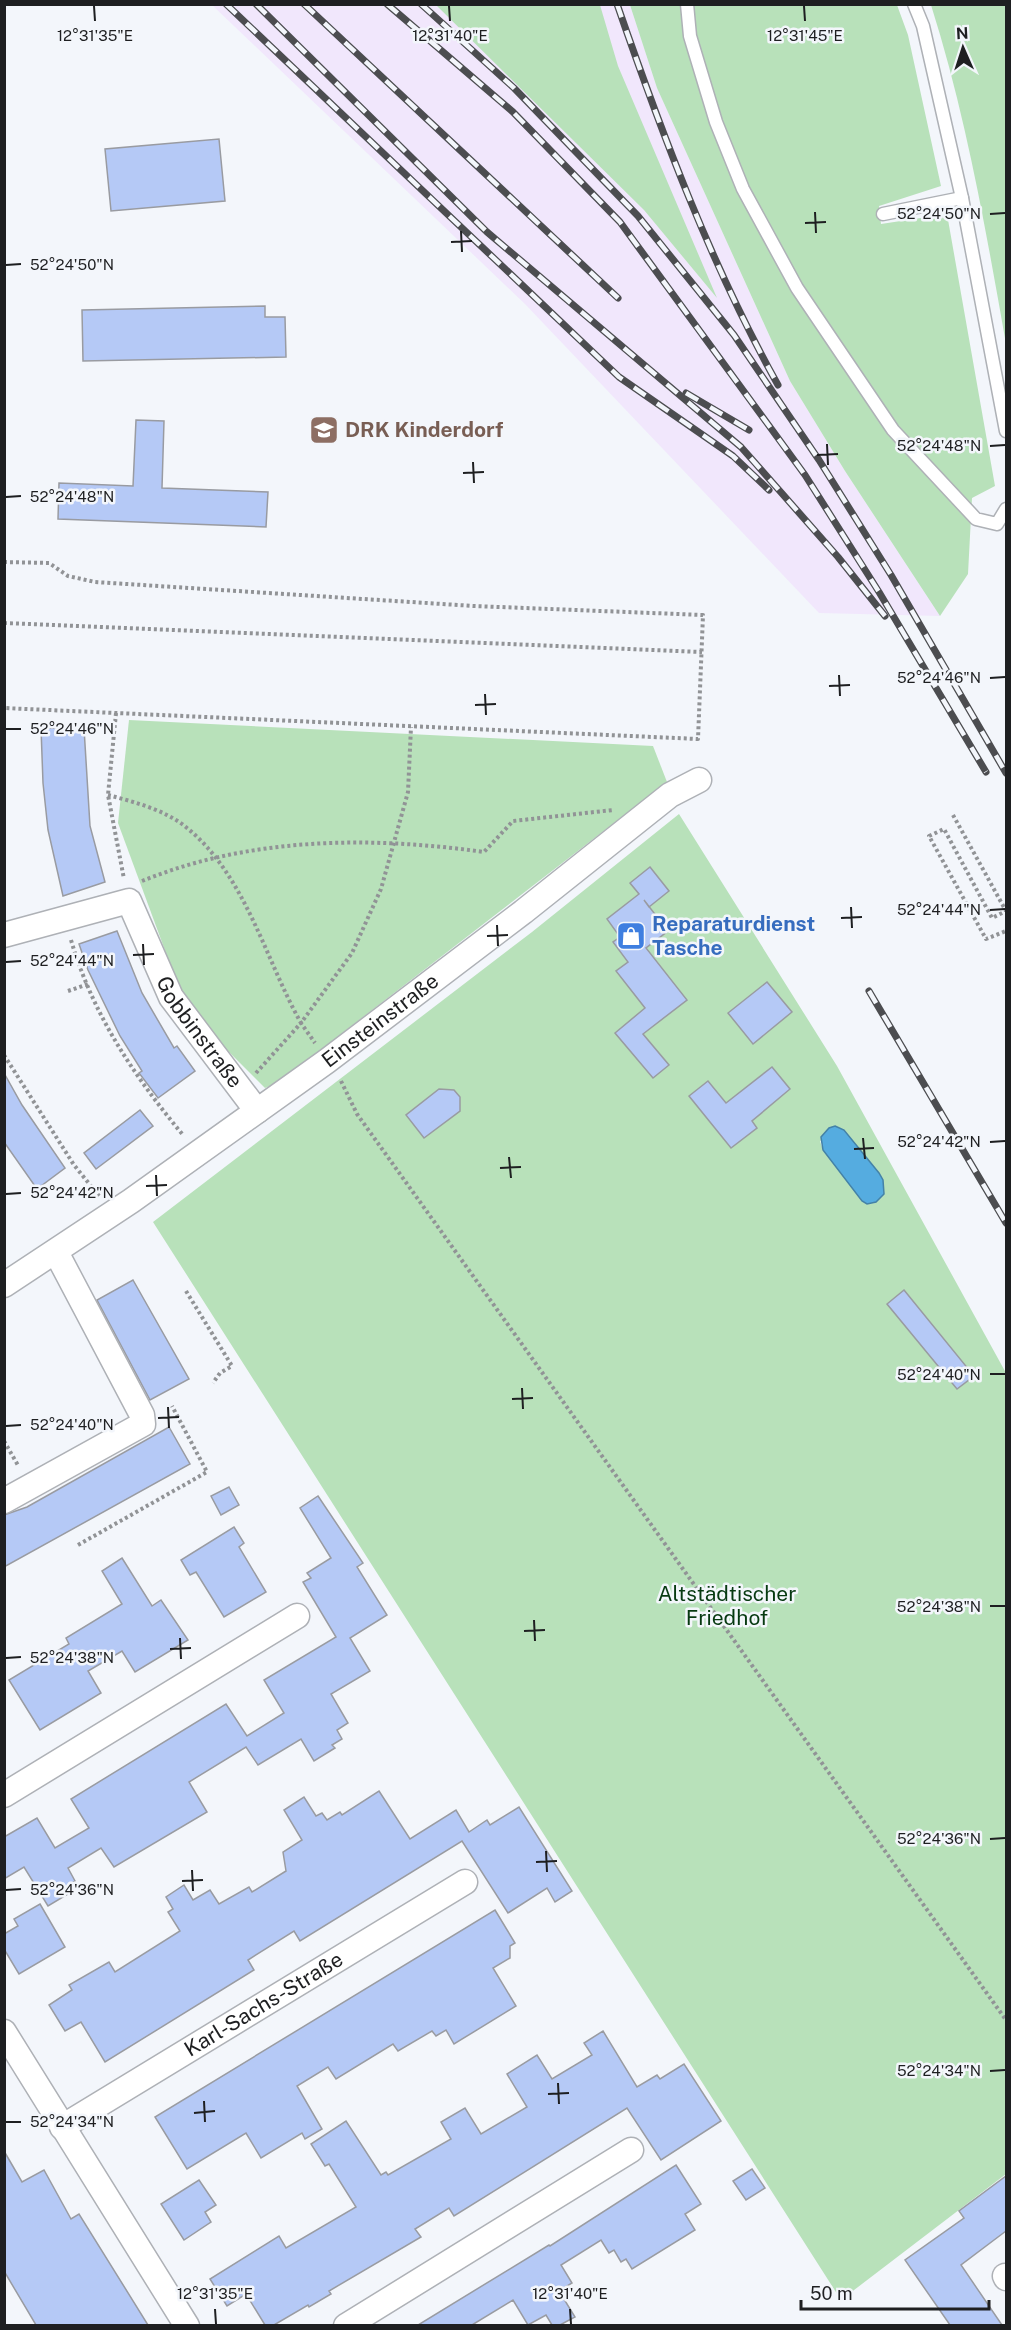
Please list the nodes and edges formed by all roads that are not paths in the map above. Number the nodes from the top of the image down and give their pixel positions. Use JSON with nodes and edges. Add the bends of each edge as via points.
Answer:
{"nodes":[{"id":1,"x":687,"y":4,"type":"edge"},
{"id":2,"x":914,"y":4,"type":"edge"},
{"id":3,"x":962,"y":198,"type":"junction"},
{"id":4,"x":883,"y":214,"type":"dead end"},
{"id":5,"x":1006,"y":431,"type":"edge"},
{"id":6,"x":1006,"y":509,"type":"edge"},
{"id":7,"x":699,"y":780,"type":"dead end"},
{"id":8,"x":4,"y":935,"type":"edge"},
{"id":9,"x":257,"y":1111,"type":"junction"},
{"id":10,"x":56,"y":1252,"type":"junction"},
{"id":11,"x":4,"y":1285,"type":"edge"},
{"id":12,"x":4,"y":1501,"type":"edge"},
{"id":13,"x":297,"y":1616,"type":"dead end"},
{"id":14,"x":4,"y":1795,"type":"edge"},
{"id":15,"x":465,"y":1882,"type":"dead end"},
{"id":16,"x":4,"y":2032,"type":"edge"},
{"id":17,"x":62,"y":2127,"type":"junction"},
{"id":18,"x":631,"y":2150,"type":"dead end"},
{"id":19,"x":187,"y":2325,"type":"edge"},
{"id":20,"x":346,"y":2325,"type":"edge"}],
"edges":[{"from":1,"to":6,"type":"lane","via":[[690,36],[716,123],[743,189],[797,288],[893,430],[976,519],[997,524]]},
{"from":2,"to":3,"type":"lane","via":[[923,26]]},
{"from":3,"to":4,"type":"lane"},
{"from":3,"to":5,"type":"lane"},
{"from":7,"to":9,"type":"street","name":"Einsteinstraße","via":[[670,795],[523,912]]},
{"from":8,"to":9,"type":"street","name":"Gobbinstraße","via":[[129,901],[171,997]]},
{"from":9,"to":10,"type":"street","name":"Einsteinstraße"},
{"from":10,"to":11,"type":"street","name":"Einsteinstraße"},
{"from":10,"to":12,"type":"street","via":[[142,1415],[143,1424]]},
{"from":13,"to":14,"type":"street"},
{"from":15,"to":17,"type":"street","name":"Karl-Sachs-Straße"},
{"from":16,"to":17,"type":"street"},
{"from":17,"to":19,"type":"street"},
{"from":18,"to":20,"type":"street"}]}
